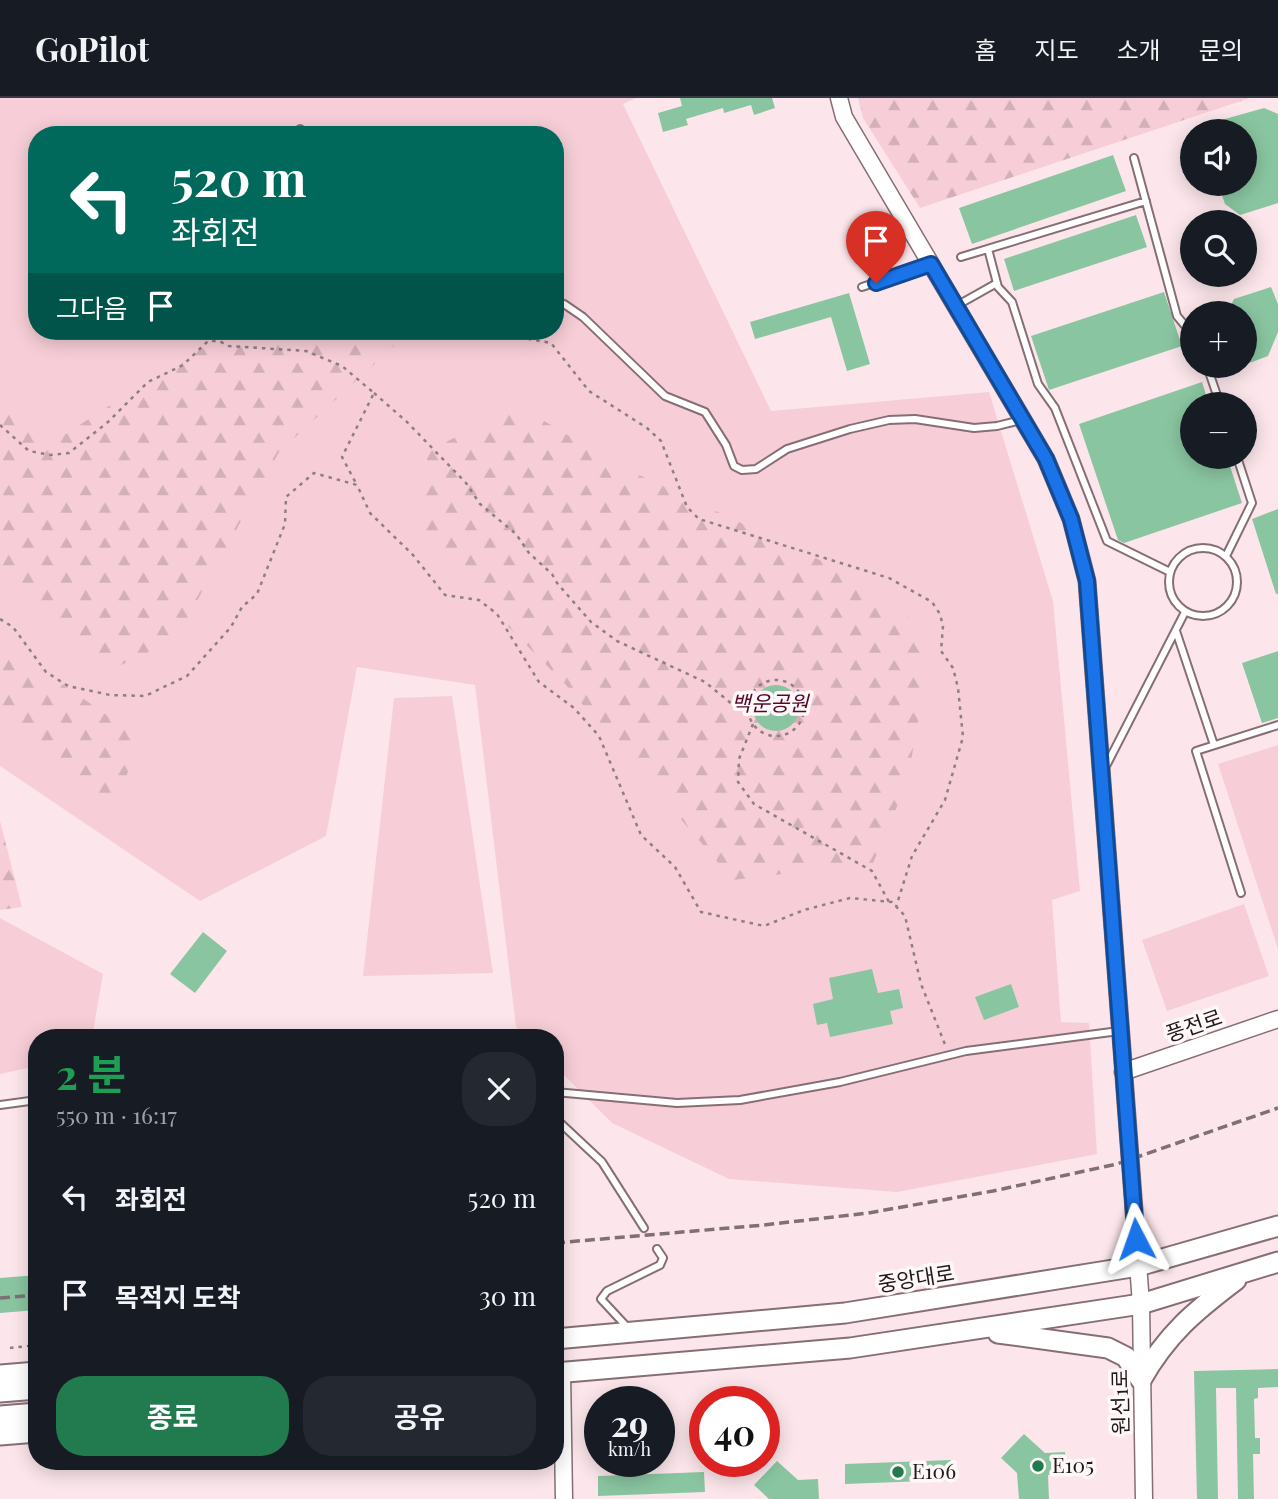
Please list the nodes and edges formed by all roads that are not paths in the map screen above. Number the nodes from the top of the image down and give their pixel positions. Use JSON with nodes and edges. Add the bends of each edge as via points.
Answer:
{"nodes":[{"id":1,"x":839,"y":98,"type":"edge"},
{"id":2,"x":1134,"y":158,"type":"dead end"},
{"id":3,"x":1146,"y":201,"type":"junction"},
{"id":4,"x":988,"y":249,"type":"junction"},
{"id":5,"x":961,"y":257,"type":"dead end"},
{"id":6,"x":931,"y":264,"type":"junction"},
{"id":7,"x":997,"y":283,"type":"junction"},
{"id":8,"x":862,"y":287,"type":"dead end"},
{"id":9,"x":564,"y":304,"type":"edge"},
{"id":10,"x":956,"y":306,"type":"junction"},
{"id":11,"x":1180,"y":320,"type":"edge"},
{"id":12,"x":1023,"y":420,"type":"junction"},
{"id":13,"x":1241,"y":469,"type":"edge"},
{"id":14,"x":1226,"y":556,"type":"junction"},
{"id":15,"x":1170,"y":572,"type":"junction"},
{"id":16,"x":1185,"y":612,"type":"junction"},
{"id":17,"x":1176,"y":630,"type":"junction"},
{"id":18,"x":1278,"y":725,"type":"edge"},
{"id":19,"x":1214,"y":745,"type":"junction"},
{"id":20,"x":1101,"y":776,"type":"junction"},
{"id":21,"x":1241,"y":893,"type":"dead end"},
{"id":22,"x":1278,"y":1019,"type":"edge"},
{"id":23,"x":1119,"y":1031,"type":"junction"},
{"id":24,"x":1123,"y":1072,"type":"junction"},
{"id":25,"x":564,"y":1094,"type":"edge"},
{"id":26,"x":28,"y":1101,"type":"edge"},
{"id":27,"x":0,"y":1105,"type":"edge"},
{"id":28,"x":564,"y":1126,"type":"edge"},
{"id":29,"x":1278,"y":1226,"type":"edge"},
{"id":30,"x":644,"y":1228,"type":"dead end"},
{"id":31,"x":657,"y":1249,"type":"dead end"},
{"id":32,"x":1278,"y":1262,"type":"edge"},
{"id":33,"x":1138,"y":1266,"type":"junction"},
{"id":34,"x":1249,"y":1271,"type":"junction"},
{"id":35,"x":1141,"y":1304,"type":"junction"},
{"id":36,"x":969,"y":1329,"type":"junction"},
{"id":37,"x":632,"y":1332,"type":"junction"},
{"id":38,"x":564,"y":1338,"type":"edge"},
{"id":39,"x":564,"y":1372,"type":"edge"},
{"id":40,"x":28,"y":1373,"type":"edge"},
{"id":41,"x":0,"y":1375,"type":"edge"},
{"id":42,"x":1141,"y":1380,"type":"junction"},
{"id":43,"x":28,"y":1390,"type":"edge"},
{"id":44,"x":0,"y":1392,"type":"edge"},
{"id":45,"x":28,"y":1414,"type":"edge"},
{"id":46,"x":0,"y":1416,"type":"edge"},
{"id":47,"x":28,"y":1433,"type":"edge"},
{"id":48,"x":0,"y":1435,"type":"edge"},
{"id":49,"x":563,"y":1470,"type":"edge"},
{"id":50,"x":564,"y":1499,"type":"edge"},
{"id":51,"x":1144,"y":1499,"type":"edge"}],
"edges":[{"from":1,"to":6,"type":"street","name":"원선1로","via":[[844,117]]},
{"from":2,"to":3,"type":"lane"},
{"from":3,"to":4,"type":"lane"},
{"from":3,"to":11,"type":"lane"},
{"from":4,"to":5,"type":"lane"},
{"from":4,"to":7,"type":"lane"},
{"from":6,"to":8,"type":"lane"},
{"from":6,"to":10,"type":"street","name":"원선1로"},
{"from":7,"to":10,"type":"lane"},
{"from":7,"to":15,"type":"lane","via":[[1012,302],[1038,384],[1055,408],[1107,541]]},
{"from":9,"to":12,"type":"lane","via":[[665,396],[705,412],[734,466],[742,470],[756,469],[788,449],[818,438],[889,420],[974,428]]},
{"from":10,"to":12,"type":"street","name":"원선1로"},
{"from":12,"to":20,"type":"street","name":"원선1로","via":[[1046,459],[1071,519],[1087,581]]},
{"from":13,"to":14,"type":"lane","via":[[1252,503]]},
{"from":14,"to":15,"type":"lane","via":[[1217,550],[1194,549]]},
{"from":14,"to":16,"type":"lane","via":[[1237,576],[1234,598],[1218,614],[1207,617]]},
{"from":15,"to":16,"type":"lane","via":[[1171,594]]},
{"from":16,"to":17,"type":"lane"},
{"from":17,"to":19,"type":"lane"},
{"from":17,"to":20,"type":"lane"},
{"from":18,"to":19,"type":"lane"},
{"from":19,"to":21,"type":"lane","via":[[1196,751]]},
{"from":20,"to":23,"type":"street","name":"원선1로"},
{"from":22,"to":24,"type":"street","name":"풍전로"},
{"from":23,"to":24,"type":"street","name":"원선1로"},
{"from":23,"to":25,"type":"lane","via":[[966,1051],[840,1082],[740,1100],[677,1103]]},
{"from":24,"to":33,"type":"street","name":"원선1로"},
{"from":26,"to":27,"type":"lane"},
{"from":28,"to":30,"type":"lane","via":[[602,1162]]},
{"from":29,"to":33,"type":"main road","name":"중앙대로"},
{"from":31,"to":37,"type":"lane","via":[[663,1258],[660,1265],[607,1291],[601,1299]]},
{"from":32,"to":34,"type":"main road"},
{"from":33,"to":35,"type":"street","name":"원선1로"},
{"from":33,"to":37,"type":"main road","name":"중앙대로","via":[[845,1313]]},
{"from":34,"to":35,"type":"main road"},
{"from":34,"to":42,"type":"main road","via":[[1176,1330]]},
{"from":35,"to":36,"type":"main road"},
{"from":35,"to":42,"type":"street","name":"원선1로"},
{"from":36,"to":39,"type":"main road","via":[[850,1348]]},
{"from":36,"to":42,"type":"main road","via":[[1108,1348],[1126,1357]]},
{"from":37,"to":38,"type":"main road","name":"중앙대로"},
{"from":40,"to":41,"type":"main road"},
{"from":42,"to":51,"type":"street","name":"원선1로"},
{"from":43,"to":44,"type":"main road"},
{"from":45,"to":46,"type":"main road"},
{"from":47,"to":48,"type":"main road"},
{"from":49,"to":50,"type":"street"}]}
